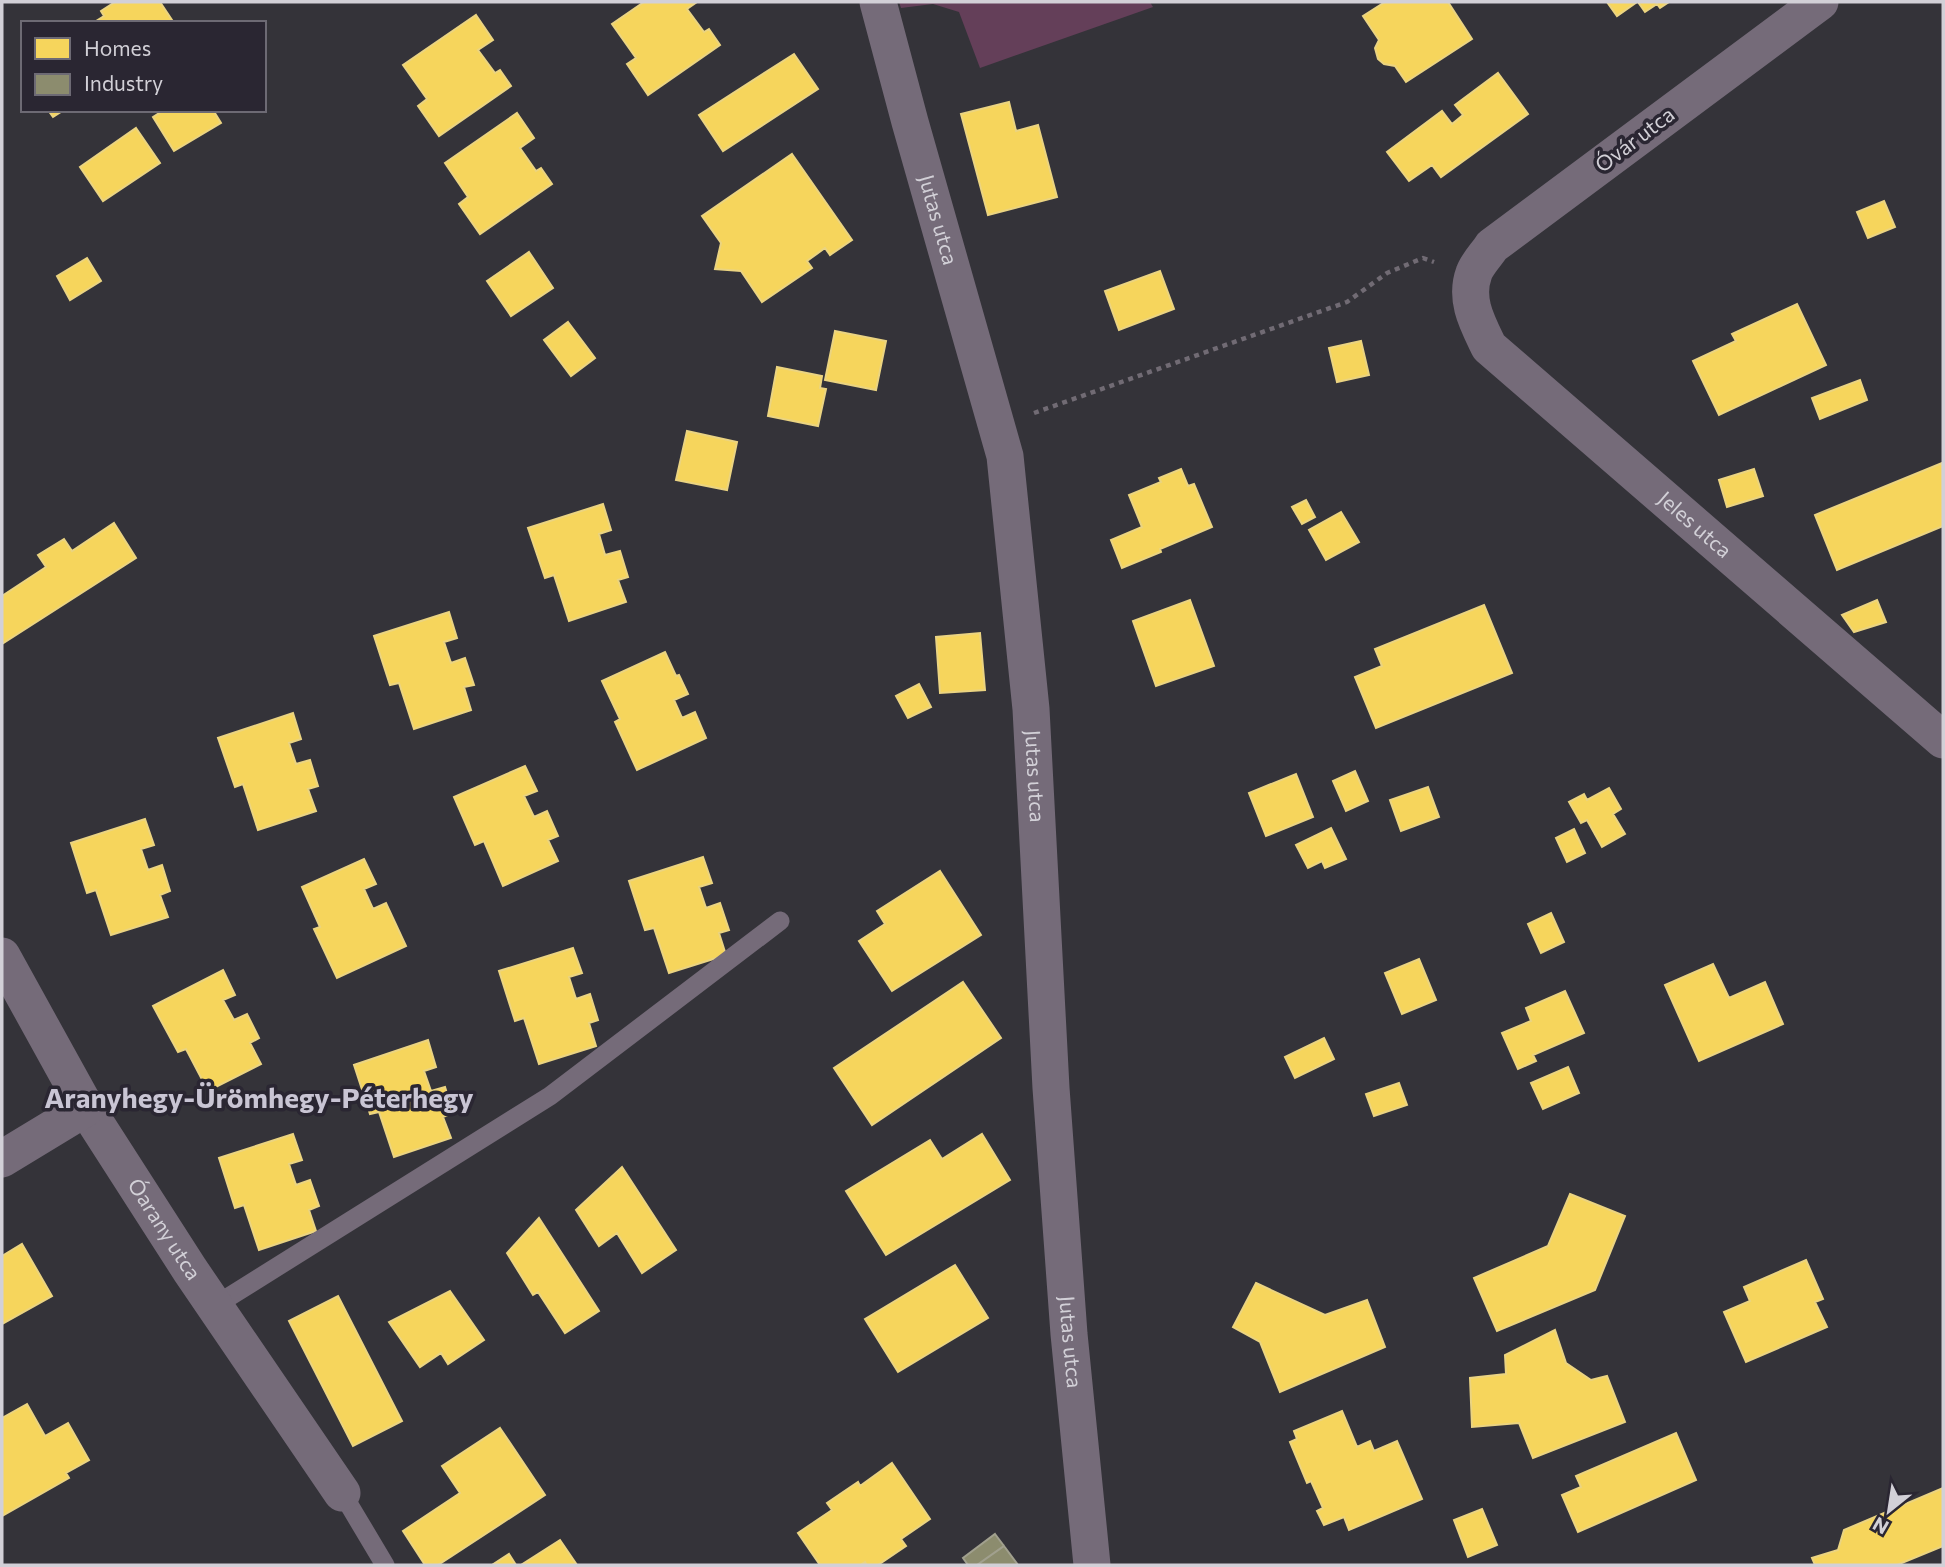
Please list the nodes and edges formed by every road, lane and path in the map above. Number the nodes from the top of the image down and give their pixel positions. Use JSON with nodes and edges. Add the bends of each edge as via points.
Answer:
{"nodes":[{"id":1,"x":878,"y":2,"type":"edge"},
{"id":2,"x":1820,"y":2,"type":"edge"},
{"id":3,"x":1472,"y":283,"type":"junction"},
{"id":4,"x":997,"y":427,"type":"junction"},
{"id":5,"x":1943,"y":740,"type":"edge"},
{"id":6,"x":780,"y":921,"type":"dead end"},
{"id":7,"x":2,"y":957,"type":"edge"},
{"id":8,"x":86,"y":1108,"type":"junction"},
{"id":9,"x":2,"y":1159,"type":"edge"},
{"id":10,"x":216,"y":1306,"type":"junction"},
{"id":11,"x":342,"y":1493,"type":"joint"},
{"id":12,"x":385,"y":1565,"type":"edge"},
{"id":13,"x":1092,"y":1565,"type":"edge"}],
"edges":[{"from":1,"to":4,"type":"street","name":"Jutas utca"},
{"from":2,"to":3,"type":"street","name":"Óvár utca","via":[[1492,246]]},
{"from":3,"to":4,"type":"path","via":[[1423,258],[1387,273],[1347,302]]},
{"from":3,"to":5,"type":"street","name":"Jeles utca","via":[[1474,317],[1489,347]]},
{"from":4,"to":13,"type":"street","name":"Jutas utca","via":[[1005,456],[1031,709],[1051,1088]]},
{"from":6,"to":10,"type":"lane","via":[[550,1096]]},
{"from":7,"to":8,"type":"street","name":"Óarany utca"},
{"from":8,"to":9,"type":"street"},
{"from":8,"to":10,"type":"street","name":"Óarany utca"},
{"from":10,"to":11,"type":"street","name":"Óarany utca"},
{"from":11,"to":12,"type":"lane"}]}
